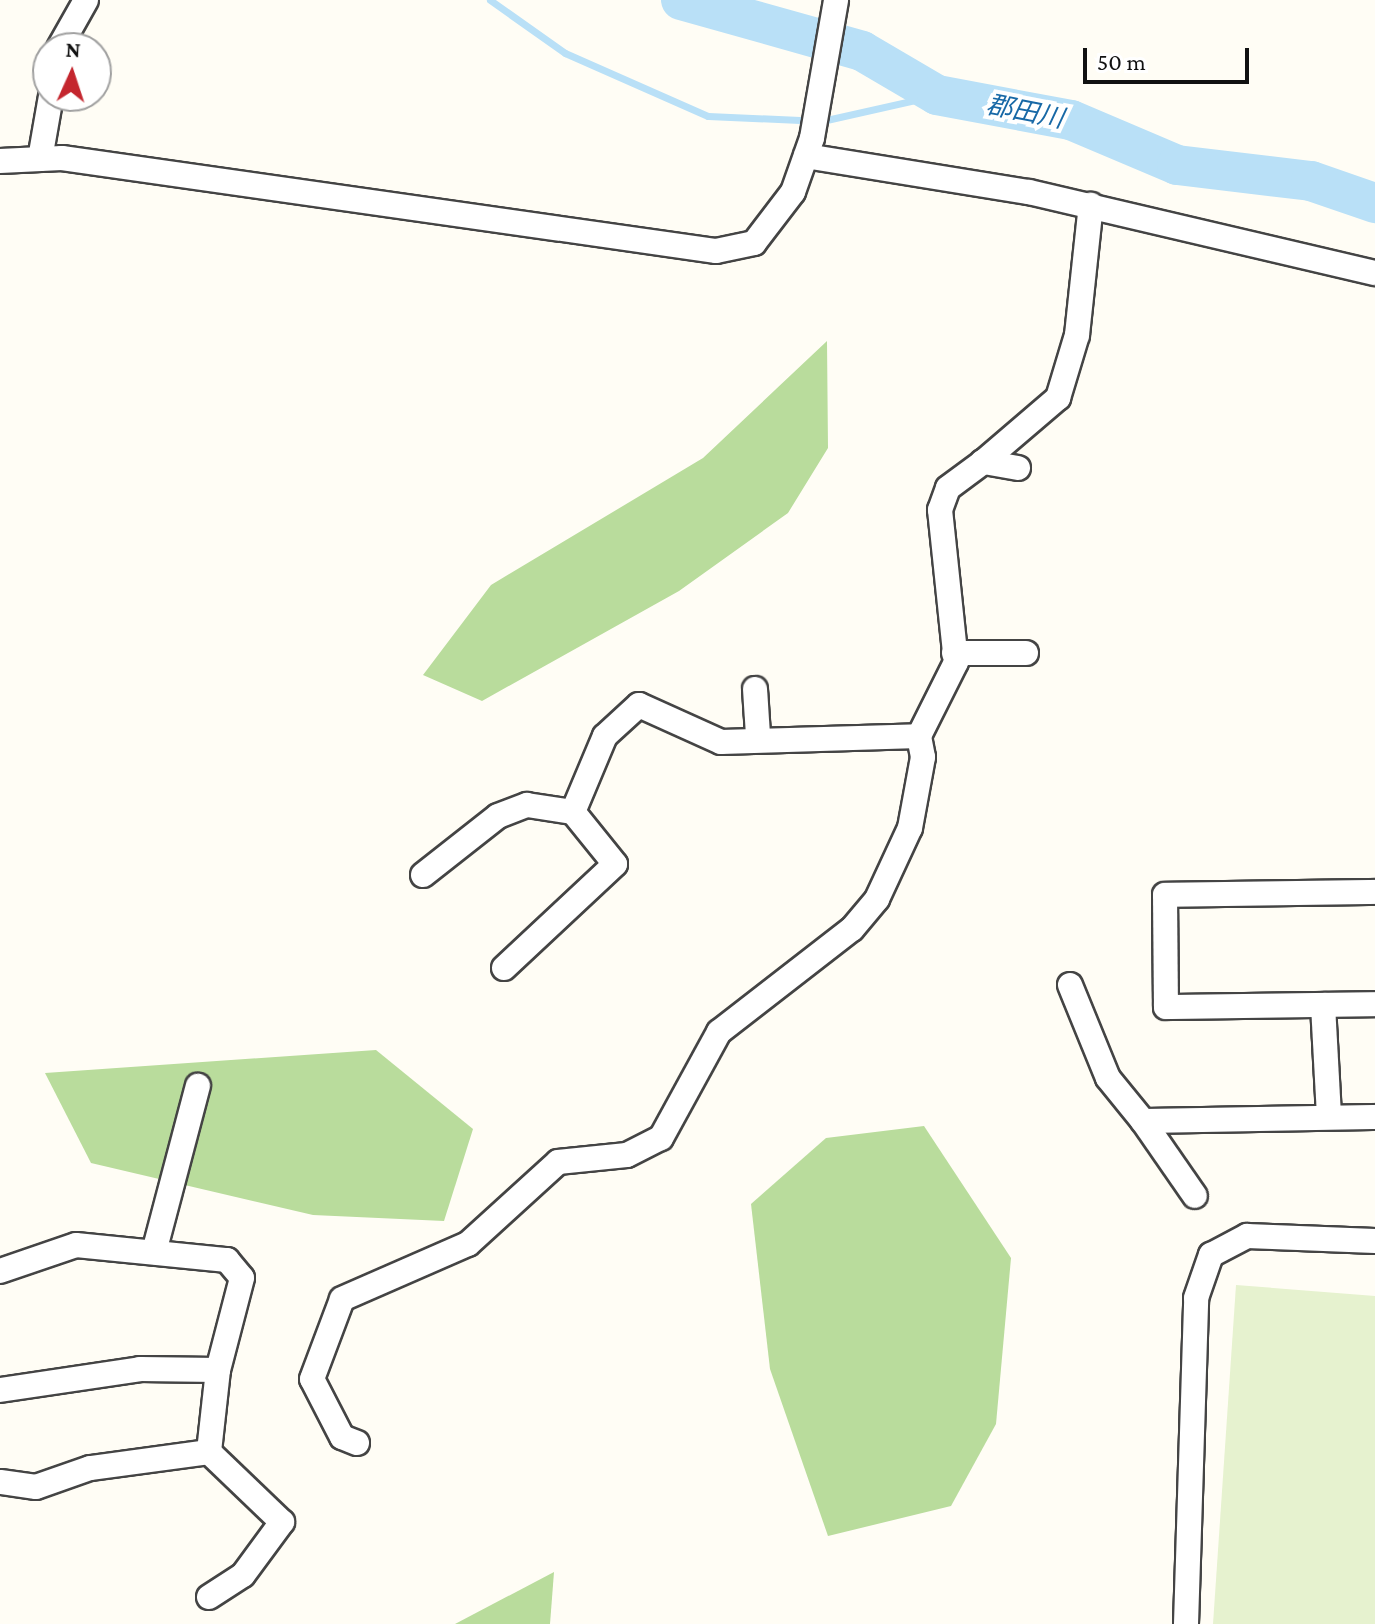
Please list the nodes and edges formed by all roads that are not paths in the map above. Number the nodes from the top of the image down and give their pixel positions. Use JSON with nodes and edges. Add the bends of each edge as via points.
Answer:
{"nodes":[{"id":1,"x":86,"y":0,"type":"edge"},
{"id":2,"x":836,"y":0,"type":"edge"},
{"id":3,"x":68,"y":32,"type":"edge"},
{"id":4,"x":48,"y":112,"type":"edge"},
{"id":5,"x":809,"y":147,"type":"junction"},
{"id":6,"x":40,"y":159,"type":"junction"},
{"id":7,"x":0,"y":161,"type":"edge"},
{"id":8,"x":1091,"y":205,"type":"junction"},
{"id":9,"x":1375,"y":273,"type":"edge"},
{"id":10,"x":983,"y":462,"type":"junction"},
{"id":11,"x":1018,"y":468,"type":"dead end"},
{"id":12,"x":954,"y":653,"type":"junction"},
{"id":13,"x":1026,"y":653,"type":"dead end"},
{"id":14,"x":755,"y":689,"type":"dead end"},
{"id":15,"x":758,"y":735,"type":"junction"},
{"id":16,"x":919,"y":736,"type":"junction"},
{"id":17,"x":573,"y":812,"type":"junction"},
{"id":18,"x":423,"y":875,"type":"dead end"},
{"id":19,"x":1375,"y":892,"type":"edge"},
{"id":20,"x":504,"y":968,"type":"dead end"},
{"id":21,"x":1070,"y":985,"type":"dead end"},
{"id":22,"x":1375,"y":1004,"type":"edge"},
{"id":23,"x":1323,"y":1005,"type":"junction"},
{"id":24,"x":198,"y":1086,"type":"dead end"},
{"id":25,"x":1329,"y":1117,"type":"junction"},
{"id":26,"x":1375,"y":1117,"type":"edge"},
{"id":27,"x":1143,"y":1121,"type":"junction"},
{"id":28,"x":1195,"y":1196,"type":"dead end"},
{"id":29,"x":1375,"y":1241,"type":"edge"},
{"id":30,"x":154,"y":1252,"type":"junction"},
{"id":31,"x":0,"y":1271,"type":"edge"},
{"id":32,"x":218,"y":1370,"type":"junction"},
{"id":33,"x":0,"y":1390,"type":"edge"},
{"id":34,"x":357,"y":1443,"type":"dead end"},
{"id":35,"x":209,"y":1452,"type":"junction"},
{"id":36,"x":0,"y":1482,"type":"edge"},
{"id":37,"x":209,"y":1597,"type":"dead end"},
{"id":38,"x":1186,"y":1624,"type":"edge"}],
"edges":[{"from":1,"to":3,"type":"street"},
{"from":2,"to":5,"type":"street"},
{"from":4,"to":6,"type":"street"},
{"from":5,"to":6,"type":"street","via":[[793,192],[754,243],[716,251]]},
{"from":5,"to":8,"type":"street"},
{"from":6,"to":7,"type":"street"},
{"from":8,"to":9,"type":"street"},
{"from":8,"to":10,"type":"street","via":[[1077,335],[1058,398]]},
{"from":10,"to":11,"type":"street"},
{"from":10,"to":12,"type":"street","via":[[948,488],[940,510]]},
{"from":12,"to":13,"type":"street"},
{"from":12,"to":16,"type":"street","via":[[956,662]]},
{"from":14,"to":15,"type":"street"},
{"from":15,"to":16,"type":"street"},
{"from":15,"to":17,"type":"street","via":[[721,742],[639,705],[605,736]]},
{"from":16,"to":34,"type":"street","via":[[923,757],[910,828],[877,899],[852,929],[719,1032],[661,1138],[627,1155],[558,1162],[468,1244],[342,1299],[312,1379],[342,1437]]},
{"from":17,"to":18,"type":"street","via":[[527,805],[498,816]]},
{"from":17,"to":20,"type":"street","via":[[615,864]]},
{"from":19,"to":23,"type":"street","via":[[1165,895],[1166,1007]]},
{"from":21,"to":27,"type":"street","via":[[1108,1078]]},
{"from":22,"to":23,"type":"street"},
{"from":23,"to":25,"type":"street"},
{"from":24,"to":30,"type":"street"},
{"from":25,"to":26,"type":"street"},
{"from":25,"to":27,"type":"street"},
{"from":27,"to":28,"type":"street"},
{"from":29,"to":38,"type":"street","via":[[1247,1236],[1211,1255],[1196,1298]]},
{"from":30,"to":31,"type":"street","via":[[76,1245]]},
{"from":30,"to":32,"type":"street","via":[[227,1260],[242,1278]]},
{"from":32,"to":33,"type":"street","via":[[140,1369]]},
{"from":32,"to":35,"type":"street"},
{"from":35,"to":36,"type":"street","via":[[90,1468],[36,1487]]},
{"from":35,"to":37,"type":"street","via":[[282,1522],[243,1575]]}]}
